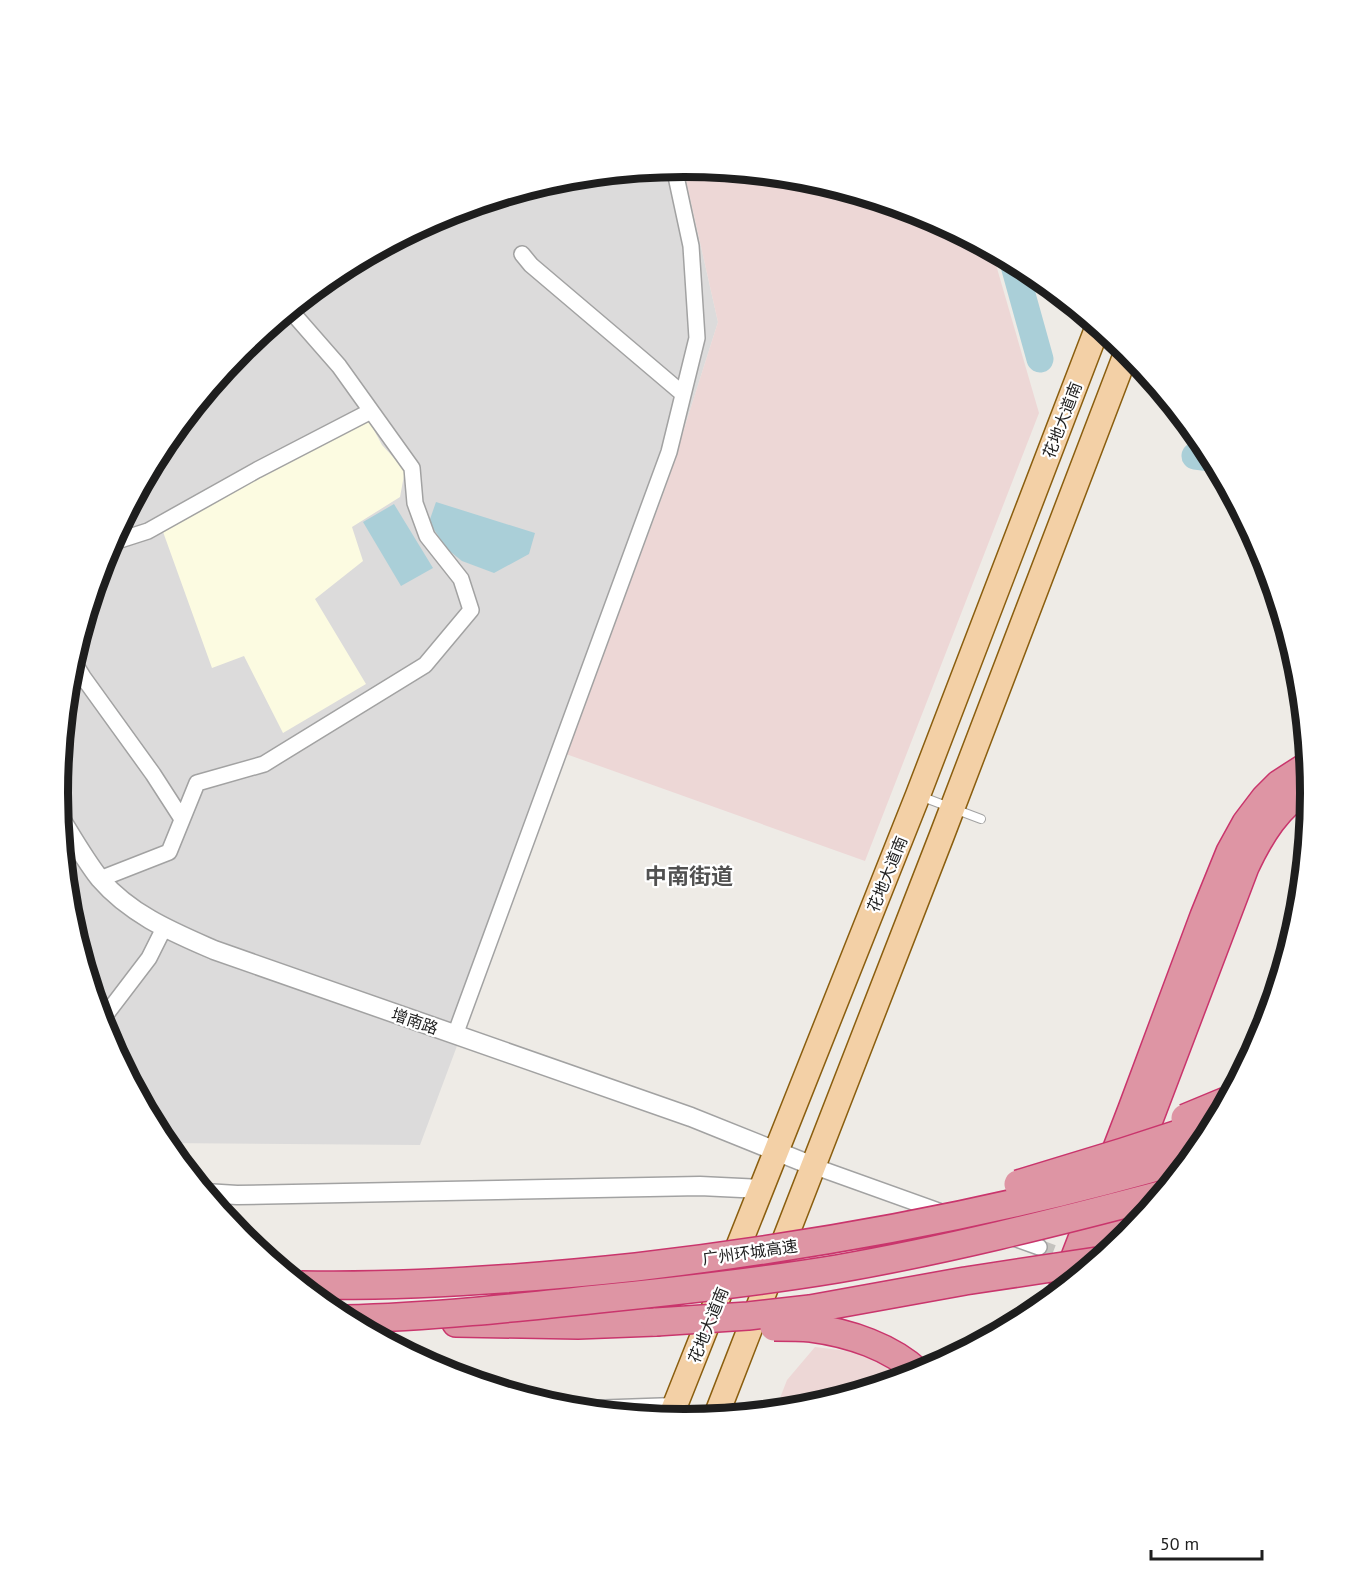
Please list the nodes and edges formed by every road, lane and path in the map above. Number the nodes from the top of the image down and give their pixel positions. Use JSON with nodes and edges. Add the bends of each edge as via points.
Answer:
{"nodes":[{"id":1,"x":676,"y":177,"type":"edge"},
{"id":2,"x":522,"y":254,"type":"dead end"},
{"id":3,"x":295,"y":316,"type":"edge"},
{"id":4,"x":1095,"y":334,"type":"edge"},
{"id":5,"x":1123,"y":361,"type":"edge"},
{"id":6,"x":683,"y":394,"type":"junction"},
{"id":7,"x":371,"y":411,"type":"junction"},
{"id":8,"x":122,"y":539,"type":"edge"},
{"id":9,"x":79,"y":671,"type":"edge"},
{"id":10,"x":1299,"y":771,"type":"edge"},
{"id":11,"x":1300,"y":793,"type":"edge"},
{"id":12,"x":918,"y":795,"type":"junction"},
{"id":13,"x":952,"y":808,"type":"junction"},
{"id":14,"x":182,"y":819,"type":"junction"},
{"id":15,"x":981,"y":819,"type":"dead end"},
{"id":16,"x":69,"y":831,"type":"edge"},
{"id":17,"x":100,"y":879,"type":"junction"},
{"id":18,"x":164,"y":928,"type":"junction"},
{"id":19,"x":108,"y":1012,"type":"edge"},
{"id":20,"x":455,"y":1035,"type":"junction"},
{"id":21,"x":1214,"y":1106,"type":"edge"},
{"id":22,"x":1201,"y":1126,"type":"edge"},
{"id":23,"x":777,"y":1151,"type":"junction"},
{"id":24,"x":1177,"y":1161,"type":"edge"},
{"id":25,"x":813,"y":1167,"type":"junction"},
{"id":26,"x":1008,"y":1186,"type":"junction"},
{"id":27,"x":762,"y":1189,"type":"junction"},
{"id":28,"x":215,"y":1193,"type":"edge"},
{"id":29,"x":1148,"y":1198,"type":"edge"},
{"id":30,"x":1102,"y":1244,"type":"edge"},
{"id":31,"x":1039,"y":1247,"type":"tunnel mouth"},
{"id":32,"x":1081,"y":1263,"type":"edge"},
{"id":33,"x":636,"y":1266,"type":"junction"},
{"id":34,"x":1069,"y":1273,"type":"edge"},
{"id":35,"x":313,"y":1285,"type":"edge"},
{"id":36,"x":362,"y":1318,"type":"edge"},
{"id":37,"x":364,"y":1319,"type":"edge"},
{"id":38,"x":656,"y":1322,"type":"junction"},
{"id":39,"x":910,"y":1366,"type":"edge"},
{"id":40,"x":719,"y":1408,"type":"edge"},
{"id":41,"x":674,"y":1409,"type":"edge"}],
"edges":[{"from":1,"to":6,"type":"street","via":[[691,246],[697,338]]},
{"from":2,"to":6,"type":"street"},
{"from":3,"to":7,"type":"street","via":[[339,366]]},
{"from":4,"to":12,"type":"main road","name":"花地大道南"},
{"from":5,"to":13,"type":"main road"},
{"from":6,"to":20,"type":"street","via":[[669,452]]},
{"from":7,"to":8,"type":"street","via":[[148,531]]},
{"from":7,"to":14,"type":"street","via":[[412,468],[415,503],[427,536],[462,579],[471,610],[425,665],[264,764],[197,783]]},
{"from":9,"to":14,"type":"street"},
{"from":10,"to":34,"type":"highway","via":[[1265,798],[1230,852]]},
{"from":11,"to":30,"type":"highway","via":[[1274,816],[1245,867]]},
{"from":12,"to":13,"type":"lane"},
{"from":12,"to":23,"type":"main road","name":"花地大道南"},
{"from":13,"to":15,"type":"lane"},
{"from":13,"to":25,"type":"main road"},
{"from":14,"to":17,"type":"street","via":[[169,852]]},
{"from":16,"to":17,"type":"street","name":"增南路"},
{"from":17,"to":18,"type":"street","name":"增南路","via":[[124,902]]},
{"from":18,"to":19,"type":"street","via":[[149,958]]},
{"from":18,"to":20,"type":"street","name":"增南路","via":[[214,950]]},
{"from":20,"to":23,"type":"street","name":"增南路"},
{"from":21,"to":26,"type":"highway","bridge":true,"via":[[1037,1178]]},
{"from":22,"to":26,"type":"highway","bridge":true},
{"from":23,"to":25,"type":"street","name":"增南路"},
{"from":23,"to":27,"type":"main road","name":"花地大道南"},
{"from":24,"to":33,"type":"highway","name":"广州环城高速","bridge":true,"via":[[890,1230]]},
{"from":25,"to":31,"type":"street"},
{"from":25,"to":40,"type":"main road"},
{"from":26,"to":33,"type":"highway","bridge":true,"via":[[777,1242]]},
{"from":27,"to":28,"type":"street","via":[[700,1186]]},
{"from":27,"to":41,"type":"main road","name":"花地大道南"},
{"from":29,"to":36,"type":"highway","name":"广州环城高速","bridge":true,"via":[[991,1238],[806,1274],[550,1305]]},
{"from":32,"to":38,"type":"highway","bridge":true,"via":[[810,1309]]},
{"from":33,"to":35,"type":"highway","name":"广州环城高速","bridge":true,"via":[[520,1279]]},
{"from":37,"to":38,"type":"highway","bridge":true,"via":[[578,1325]]},
{"from":38,"to":39,"type":"highway","bridge":true,"via":[[820,1329],[874,1345]]}]}
